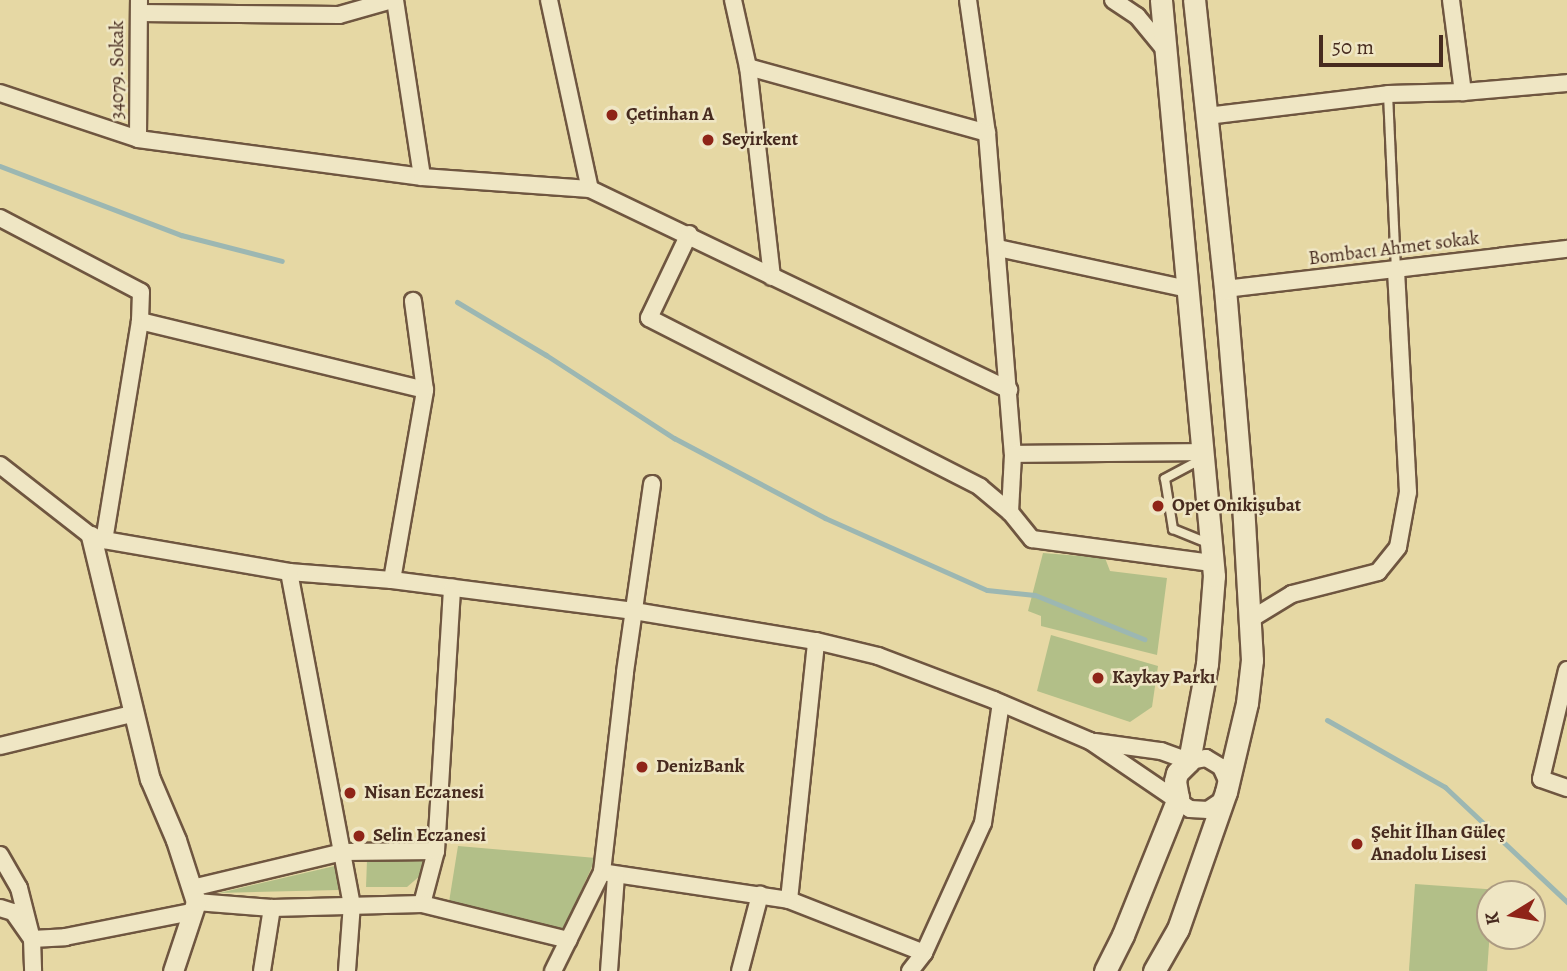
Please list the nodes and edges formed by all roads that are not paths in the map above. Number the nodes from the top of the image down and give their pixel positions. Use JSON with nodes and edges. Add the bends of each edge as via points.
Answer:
{"nodes":[{"id":1,"x":393,"y":0,"type":"edge"},
{"id":2,"x":549,"y":0,"type":"edge"},
{"id":3,"x":733,"y":0,"type":"edge"},
{"id":4,"x":968,"y":0,"type":"edge"},
{"id":5,"x":1113,"y":0,"type":"edge"},
{"id":6,"x":1161,"y":0,"type":"edge"},
{"id":7,"x":1194,"y":0,"type":"edge"},
{"id":8,"x":1451,"y":0,"type":"edge"},
{"id":9,"x":139,"y":7,"type":"edge"},
{"id":10,"x":1166,"y":50,"type":"junction"},
{"id":11,"x":748,"y":67,"type":"junction"},
{"id":12,"x":1567,"y":83,"type":"edge"},
{"id":13,"x":1463,"y":92,"type":"junction"},
{"id":14,"x":0,"y":93,"type":"edge"},
{"id":15,"x":1388,"y":94,"type":"junction"},
{"id":16,"x":1207,"y":116,"type":"junction"},
{"id":17,"x":987,"y":133,"type":"junction"},
{"id":18,"x":138,"y":139,"type":"junction"},
{"id":19,"x":422,"y":177,"type":"junction"},
{"id":20,"x":590,"y":189,"type":"junction"},
{"id":21,"x":0,"y":218,"type":"edge"},
{"id":22,"x":689,"y":234,"type":"junction"},
{"id":23,"x":998,"y":248,"type":"junction"},
{"id":24,"x":1567,"y":249,"type":"edge"},
{"id":25,"x":1396,"y":271,"type":"junction"},
{"id":26,"x":772,"y":277,"type":"junction"},
{"id":27,"x":1187,"y":289,"type":"junction"},
{"id":28,"x":1225,"y":289,"type":"junction"},
{"id":29,"x":413,"y":301,"type":"dead end"},
{"id":30,"x":141,"y":321,"type":"junction"},
{"id":31,"x":425,"y":390,"type":"junction"},
{"id":32,"x":1009,"y":390,"type":"junction"},
{"id":33,"x":1013,"y":454,"type":"junction"},
{"id":34,"x":1202,"y":455,"type":"junction"},
{"id":35,"x":0,"y":465,"type":"edge"},
{"id":36,"x":652,"y":484,"type":"dead end"},
{"id":37,"x":1010,"y":512,"type":"junction"},
{"id":38,"x":98,"y":538,"type":"junction"},
{"id":39,"x":1212,"y":553,"type":"junction"},
{"id":40,"x":289,"y":572,"type":"junction"},
{"id":41,"x":392,"y":580,"type":"junction"},
{"id":42,"x":452,"y":587,"type":"junction"},
{"id":43,"x":634,"y":611,"type":"junction"},
{"id":44,"x":1251,"y":619,"type":"junction"},
{"id":45,"x":816,"y":642,"type":"junction"},
{"id":46,"x":1567,"y":670,"type":"edge"},
{"id":47,"x":1564,"y":691,"type":"edge"},
{"id":48,"x":1001,"y":703,"type":"junction"},
{"id":49,"x":135,"y":713,"type":"junction"},
{"id":50,"x":1090,"y":741,"type":"junction"},
{"id":51,"x":0,"y":746,"type":"edge"},
{"id":52,"x":1189,"y":761,"type":"junction"},
{"id":53,"x":1567,"y":788,"type":"edge"},
{"id":54,"x":1225,"y":792,"type":"junction"},
{"id":55,"x":1178,"y":798,"type":"junction"},
{"id":56,"x":436,"y":851,"type":"junction"},
{"id":57,"x":343,"y":852,"type":"junction"},
{"id":58,"x":0,"y":855,"type":"edge"},
{"id":59,"x":609,"y":874,"type":"junction"},
{"id":60,"x":760,"y":895,"type":"junction"},
{"id":61,"x":789,"y":900,"type":"junction"},
{"id":62,"x":193,"y":901,"type":"junction"},
{"id":63,"x":352,"y":904,"type":"junction"},
{"id":64,"x":422,"y":904,"type":"junction"},
{"id":65,"x":0,"y":908,"type":"edge"},
{"id":66,"x":272,"y":908,"type":"junction"},
{"id":67,"x":32,"y":939,"type":"junction"},
{"id":68,"x":569,"y":940,"type":"junction"},
{"id":69,"x":923,"y":953,"type":"junction"},
{"id":70,"x":33,"y":971,"type":"edge"},
{"id":71,"x":173,"y":971,"type":"edge"},
{"id":72,"x":262,"y":971,"type":"edge"},
{"id":73,"x":347,"y":971,"type":"edge"},
{"id":74,"x":553,"y":971,"type":"edge"},
{"id":75,"x":609,"y":971,"type":"edge"},
{"id":76,"x":740,"y":971,"type":"edge"},
{"id":77,"x":910,"y":971,"type":"edge"},
{"id":78,"x":1105,"y":971,"type":"edge"},
{"id":79,"x":1154,"y":971,"type":"edge"}],
"edges":[{"from":1,"to":9,"type":"street","via":[[339,15]]},
{"from":1,"to":19,"type":"street"},
{"from":2,"to":20,"type":"street"},
{"from":3,"to":11,"type":"street"},
{"from":4,"to":17,"type":"street"},
{"from":5,"to":10,"type":"street","via":[[1137,16]]},
{"from":6,"to":10,"type":"main road"},
{"from":7,"to":16,"type":"main road"},
{"from":8,"to":13,"type":"street"},
{"from":9,"to":18,"type":"street","name":"34079. Sokak"},
{"from":10,"to":27,"type":"main road"},
{"from":11,"to":17,"type":"street"},
{"from":11,"to":26,"type":"street"},
{"from":12,"to":13,"type":"street"},
{"from":13,"to":15,"type":"street"},
{"from":14,"to":18,"type":"street"},
{"from":15,"to":16,"type":"street"},
{"from":15,"to":25,"type":"lane"},
{"from":16,"to":28,"type":"main road"},
{"from":17,"to":23,"type":"street"},
{"from":18,"to":19,"type":"street"},
{"from":19,"to":20,"type":"street"},
{"from":20,"to":22,"type":"street"},
{"from":21,"to":30,"type":"street","via":[[141,292]]},
{"from":22,"to":26,"type":"street"},
{"from":22,"to":37,"type":"street","via":[[649,318],[980,487]]},
{"from":23,"to":27,"type":"street"},
{"from":23,"to":32,"type":"street"},
{"from":24,"to":25,"type":"street","name":"Bombacı Ahmet sokak"},
{"from":25,"to":28,"type":"street","name":"Bombacı Ahmet sokak"},
{"from":25,"to":44,"type":"street","via":[[1408,492],[1398,547],[1378,572],[1292,594]]},
{"from":26,"to":32,"type":"street"},
{"from":27,"to":34,"type":"main road"},
{"from":28,"to":44,"type":"main road"},
{"from":29,"to":31,"type":"street"},
{"from":30,"to":31,"type":"street"},
{"from":30,"to":38,"type":"street"},
{"from":31,"to":41,"type":"street"},
{"from":32,"to":33,"type":"street"},
{"from":33,"to":34,"type":"street"},
{"from":33,"to":37,"type":"street"},
{"from":34,"to":39,"type":"main road"},
{"from":34,"to":39,"type":"lane","via":[[1165,479],[1173,529]]},
{"from":35,"to":38,"type":"street"},
{"from":36,"to":43,"type":"street"},
{"from":37,"to":39,"type":"street","via":[[1032,539]]},
{"from":38,"to":40,"type":"street"},
{"from":38,"to":49,"type":"street"},
{"from":39,"to":52,"type":"main road","via":[[1206,664]]},
{"from":40,"to":41,"type":"street"},
{"from":40,"to":57,"type":"street"},
{"from":41,"to":42,"type":"street"},
{"from":42,"to":43,"type":"street"},
{"from":42,"to":56,"type":"street"},
{"from":43,"to":45,"type":"street"},
{"from":43,"to":59,"type":"street"},
{"from":44,"to":54,"type":"main road","via":[[1247,703]]},
{"from":45,"to":48,"type":"street","via":[[878,656]]},
{"from":45,"to":61,"type":"street"},
{"from":46,"to":47,"type":"street"},
{"from":47,"to":53,"type":"street","via":[[1541,779]]},
{"from":48,"to":50,"type":"street"},
{"from":48,"to":69,"type":"street","via":[[984,822]]},
{"from":49,"to":51,"type":"street"},
{"from":49,"to":62,"type":"street","via":[[150,779]]},
{"from":50,"to":52,"type":"street","via":[[1161,751]]},
{"from":50,"to":55,"type":"street"},
{"from":52,"to":54,"type":"street","via":[[1206,758],[1214,762],[1226,774]]},
{"from":52,"to":55,"type":"main road","via":[[1177,773]]},
{"from":54,"to":55,"type":"street","via":[[1208,810],[1190,809]]},
{"from":54,"to":79,"type":"main road","via":[[1178,929]]},
{"from":55,"to":78,"type":"main road"},
{"from":56,"to":57,"type":"street"},
{"from":56,"to":64,"type":"street"},
{"from":57,"to":62,"type":"street"},
{"from":57,"to":63,"type":"street"},
{"from":58,"to":67,"type":"street","via":[[19,888]]},
{"from":59,"to":60,"type":"street"},
{"from":59,"to":68,"type":"street"},
{"from":59,"to":75,"type":"street"},
{"from":60,"to":61,"type":"street"},
{"from":60,"to":76,"type":"street"},
{"from":61,"to":69,"type":"street"},
{"from":62,"to":66,"type":"street"},
{"from":62,"to":67,"type":"street","via":[[65,937]]},
{"from":62,"to":71,"type":"street"},
{"from":63,"to":64,"type":"street"},
{"from":63,"to":66,"type":"street"},
{"from":63,"to":73,"type":"street"},
{"from":64,"to":68,"type":"street"},
{"from":65,"to":67,"type":"street","via":[[13,912]]},
{"from":66,"to":72,"type":"street"},
{"from":67,"to":70,"type":"street"},
{"from":68,"to":74,"type":"street"},
{"from":69,"to":77,"type":"street"}]}
